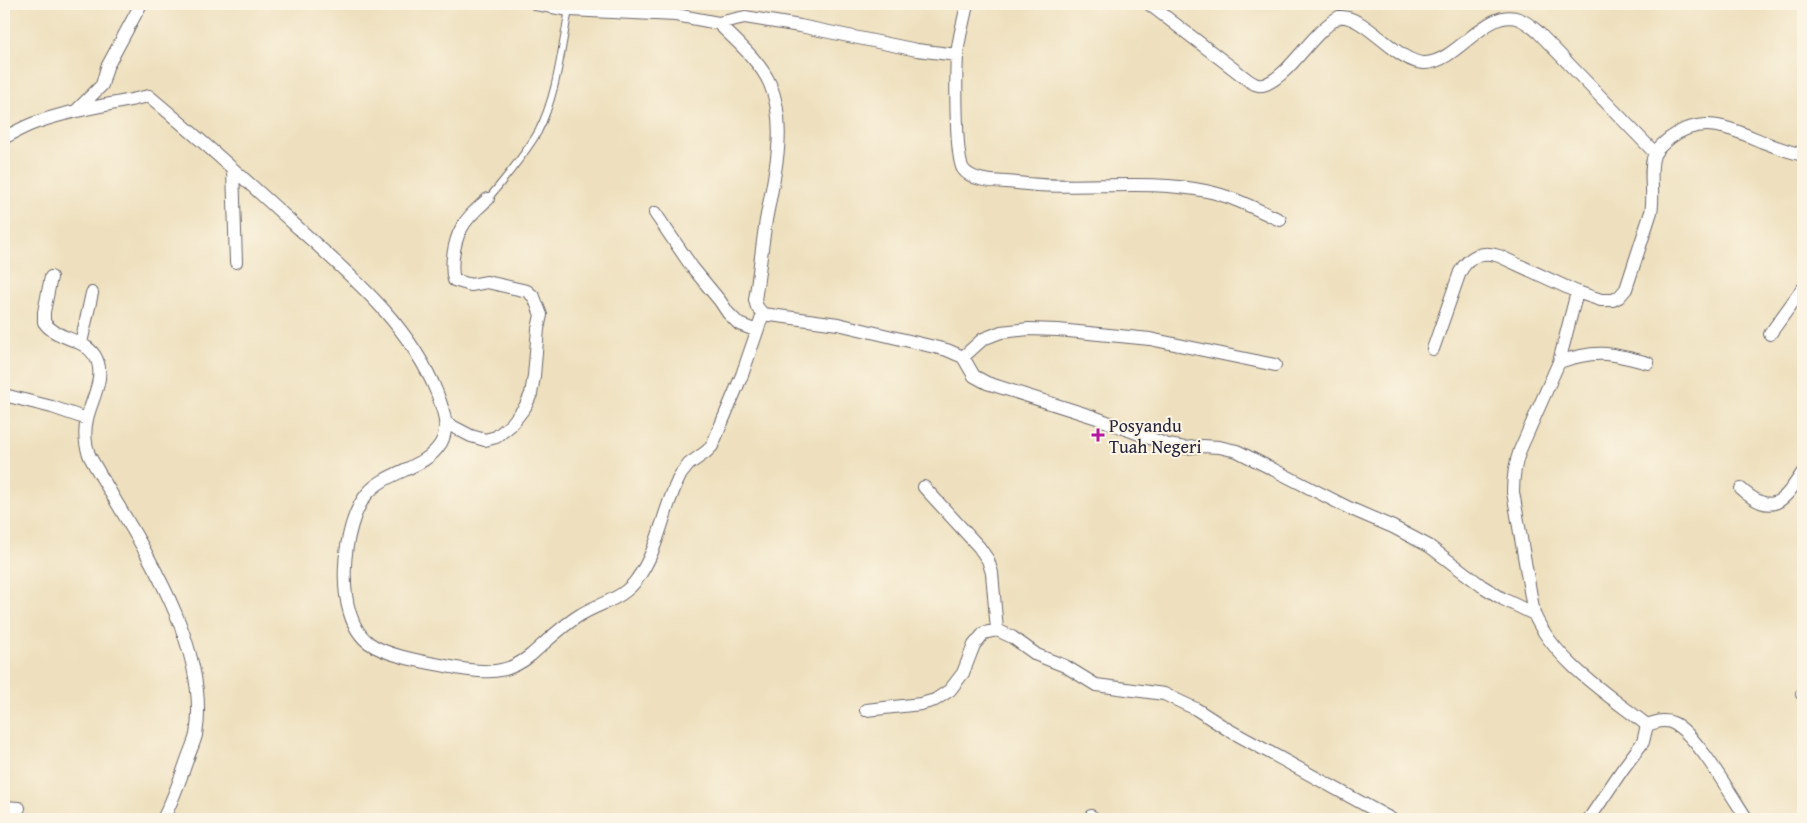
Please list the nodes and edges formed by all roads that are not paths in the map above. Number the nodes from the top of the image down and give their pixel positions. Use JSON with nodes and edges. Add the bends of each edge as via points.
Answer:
{"nodes":[{"id":1,"x":141,"y":4,"type":"edge"},
{"id":2,"x":536,"y":4,"type":"edge"},
{"id":3,"x":744,"y":4,"type":"edge"},
{"id":4,"x":967,"y":4,"type":"edge"},
{"id":5,"x":1148,"y":4,"type":"edge"},
{"id":6,"x":570,"y":10,"type":"junction"},
{"id":7,"x":678,"y":10,"type":"edge"},
{"id":8,"x":745,"y":17,"type":"junction"},
{"id":9,"x":718,"y":23,"type":"junction"},
{"id":10,"x":957,"y":55,"type":"junction"},
{"id":11,"x":76,"y":111,"type":"junction"},
{"id":12,"x":4,"y":138,"type":"edge"},
{"id":13,"x":1655,"y":153,"type":"junction"},
{"id":14,"x":1803,"y":155,"type":"edge"},
{"id":15,"x":233,"y":168,"type":"junction"},
{"id":16,"x":488,"y":200,"type":"joint"},
{"id":17,"x":655,"y":213,"type":"dead end"},
{"id":18,"x":1280,"y":220,"type":"dead end"},
{"id":19,"x":236,"y":262,"type":"dead end"},
{"id":20,"x":51,"y":276,"type":"dead end"},
{"id":21,"x":1803,"y":288,"type":"edge"},
{"id":22,"x":1577,"y":292,"type":"junction"},
{"id":23,"x":92,"y":293,"type":"dead end"},
{"id":24,"x":764,"y":314,"type":"junction"},
{"id":25,"x":757,"y":331,"type":"junction"},
{"id":26,"x":1770,"y":334,"type":"dead end"},
{"id":27,"x":81,"y":343,"type":"junction"},
{"id":28,"x":1433,"y":349,"type":"dead end"},
{"id":29,"x":962,"y":357,"type":"junction"},
{"id":30,"x":1559,"y":362,"type":"junction"},
{"id":31,"x":1648,"y":363,"type":"dead end"},
{"id":32,"x":1275,"y":365,"type":"dead end"},
{"id":33,"x":4,"y":395,"type":"edge"},
{"id":34,"x":87,"y":418,"type":"junction"},
{"id":35,"x":446,"y":423,"type":"junction"},
{"id":36,"x":1803,"y":472,"type":"edge"},
{"id":37,"x":924,"y":487,"type":"dead end"},
{"id":38,"x":1740,"y":489,"type":"dead end"},
{"id":39,"x":1534,"y":614,"type":"junction"},
{"id":40,"x":997,"y":630,"type":"junction"},
{"id":41,"x":866,"y":710,"type":"dead end"},
{"id":42,"x":1647,"y":725,"type":"junction"},
{"id":43,"x":4,"y":807,"type":"edge"},
{"id":44,"x":19,"y":808,"type":"dead end"},
{"id":45,"x":163,"y":819,"type":"edge"},
{"id":46,"x":1391,"y":819,"type":"edge"},
{"id":47,"x":1589,"y":819,"type":"edge"},
{"id":48,"x":1747,"y":819,"type":"edge"}],
"edges":[{"from":1,"to":11,"type":"street","via":[[107,67],[102,85]]},
{"from":2,"to":6,"type":"street"},
{"from":3,"to":8,"type":"street"},
{"from":4,"to":10,"type":"street"},
{"from":5,"to":13,"type":"street","via":[[1257,85],[1266,84],[1278,76],[1339,17],[1355,21],[1407,56],[1424,63],[1449,54],[1499,19],[1520,19],[1538,32]]},
{"from":6,"to":7,"type":"street"},
{"from":6,"to":16,"type":"lane","via":[[546,113],[537,132]]},
{"from":7,"to":9,"type":"street"},
{"from":8,"to":9,"type":"street"},
{"from":8,"to":10,"type":"street"},
{"from":9,"to":24,"type":"street","via":[[751,56],[769,82],[779,117],[755,300]]},
{"from":10,"to":18,"type":"street","via":[[959,157],[969,175],[1020,184],[1149,185],[1207,191]]},
{"from":11,"to":12,"type":"street","via":[[32,124]]},
{"from":11,"to":15,"type":"street","via":[[150,96]]},
{"from":13,"to":14,"type":"street","via":[[1683,130],[1710,125],[1742,132]]},
{"from":13,"to":22,"type":"street","via":[[1653,204],[1626,289],[1619,297],[1608,301]]},
{"from":15,"to":19,"type":"street"},
{"from":15,"to":35,"type":"street","via":[[326,253],[401,329],[428,371]]},
{"from":16,"to":35,"type":"street","via":[[460,230],[453,258],[454,280],[471,285],[487,282],[505,285],[527,291],[534,297],[541,315],[534,376],[520,416],[496,437],[477,438]]},
{"from":17,"to":25,"type":"street","via":[[728,313],[739,324]]},
{"from":20,"to":27,"type":"street","via":[[44,322],[52,330]]},
{"from":21,"to":26,"type":"street"},
{"from":22,"to":28,"type":"street","via":[[1499,256],[1476,255],[1460,272]]},
{"from":22,"to":30,"type":"street"},
{"from":23,"to":27,"type":"street"},
{"from":24,"to":25,"type":"street"},
{"from":24,"to":29,"type":"street","via":[[838,324],[947,350]]},
{"from":25,"to":35,"type":"street","via":[[712,446],[689,464],[678,481],[638,578],[624,593],[579,615],[524,660],[501,671],[462,669],[382,650],[361,636],[350,614],[345,582],[346,554],[361,502],[383,480],[431,455],[444,438]]},
{"from":27,"to":34,"type":"street","via":[[95,357],[98,368],[95,396]]},
{"from":29,"to":32,"type":"street","via":[[983,339],[1001,332],[1029,329],[1150,340]]},
{"from":29,"to":39,"type":"street","via":[[974,376],[987,383],[1094,417],[1168,446],[1219,447],[1237,451],[1429,546],[1482,586]]},
{"from":30,"to":31,"type":"street","via":[[1599,353]]},
{"from":30,"to":39,"type":"street","via":[[1520,450],[1513,478]]},
{"from":33,"to":34,"type":"street"},
{"from":34,"to":45,"type":"street","via":[[85,439],[90,457],[161,579],[185,637],[195,678],[198,701],[196,736]]},
{"from":36,"to":38,"type":"street","via":[[1787,495],[1773,504],[1753,500]]},
{"from":37,"to":40,"type":"street","via":[[980,547],[988,560]]},
{"from":39,"to":42,"type":"street","via":[[1539,626],[1561,654]]},
{"from":40,"to":41,"type":"street","via":[[984,633],[950,690],[934,700]]},
{"from":40,"to":46,"type":"street","via":[[1096,685],[1164,694],[1196,709],[1274,756]]},
{"from":42,"to":47,"type":"street","via":[[1644,742]]},
{"from":42,"to":48,"type":"street","via":[[1664,720],[1688,734]]},
{"from":43,"to":44,"type":"street"}]}
